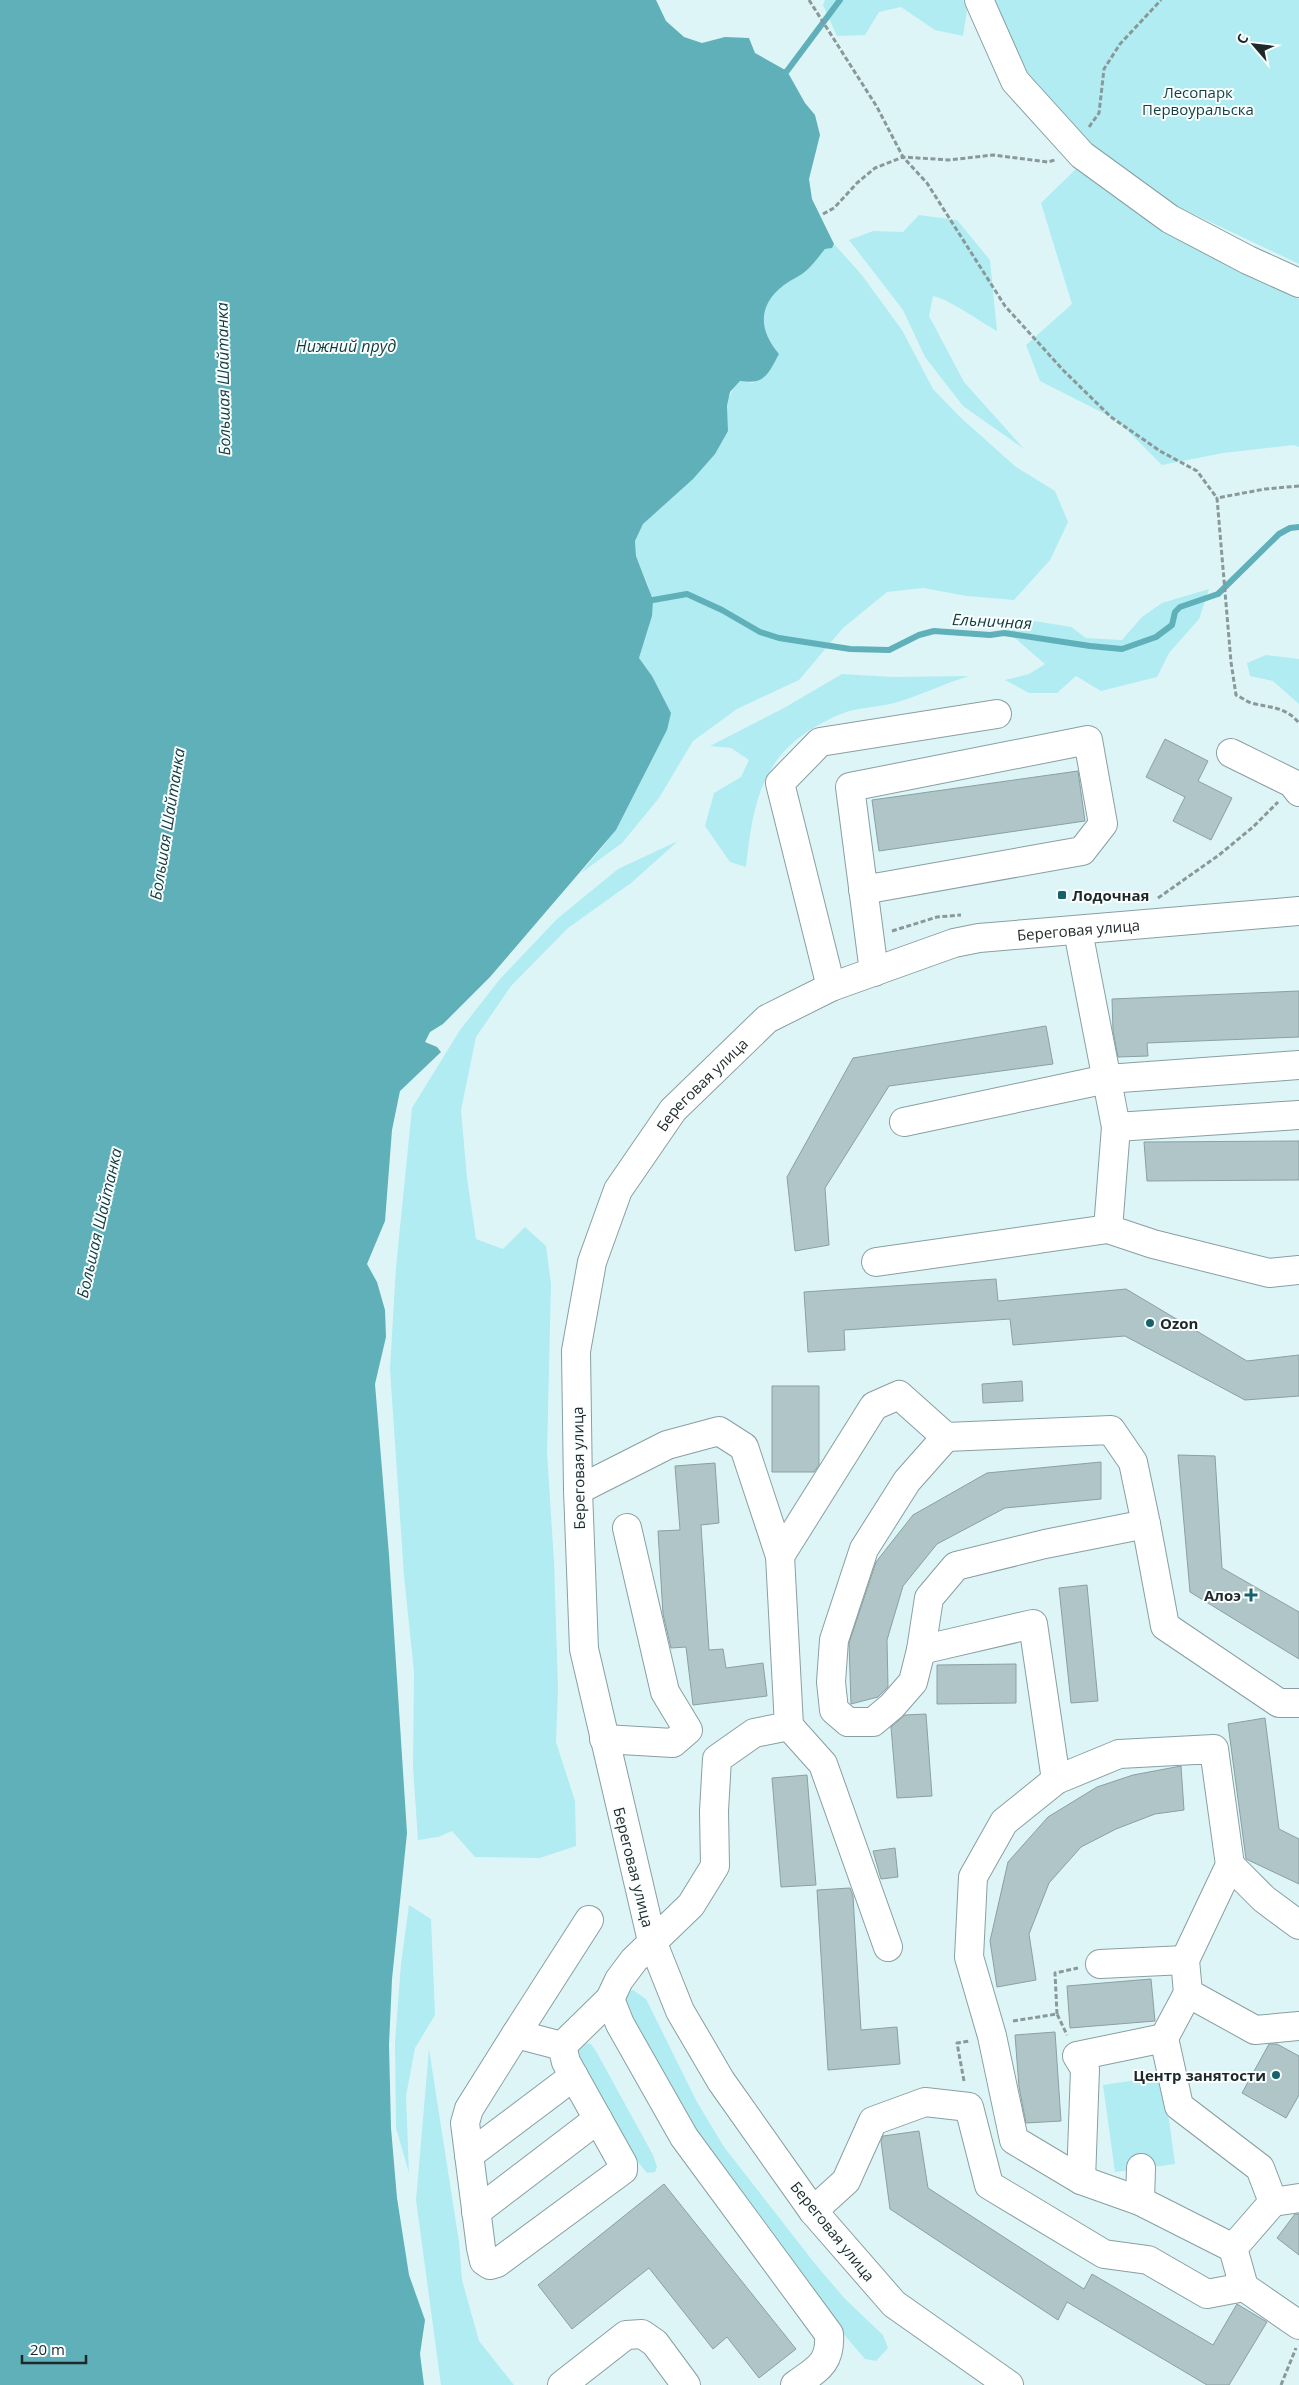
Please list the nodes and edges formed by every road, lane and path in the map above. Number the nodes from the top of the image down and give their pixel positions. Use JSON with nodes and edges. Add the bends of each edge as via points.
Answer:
{"nodes":[{"id":1,"x":809,"y":0,"type":"edge"},
{"id":2,"x":979,"y":0,"type":"edge"},
{"id":3,"x":1161,"y":0,"type":"edge"},
{"id":4,"x":1073,"y":145,"type":"junction"},
{"id":5,"x":903,"y":157,"type":"junction"},
{"id":6,"x":823,"y":214,"type":"dead end"},
{"id":7,"x":1299,"y":283,"type":"edge"},
{"id":8,"x":1299,"y":486,"type":"edge"},
{"id":9,"x":1217,"y":498,"type":"junction"},
{"id":10,"x":997,"y":714,"type":"dead end"},
{"id":11,"x":1299,"y":722,"type":"edge"},
{"id":12,"x":1230,"y":753,"type":"dead end"},
{"id":13,"x":1296,"y":788,"type":"edge"},
{"id":14,"x":864,"y":890,"type":"junction"},
{"id":15,"x":1157,"y":899,"type":"dead end"},
{"id":16,"x":1299,"y":911,"type":"edge"},
{"id":17,"x":1078,"y":931,"type":"junction"},
{"id":18,"x":874,"y":972,"type":"junction"},
{"id":19,"x":830,"y":987,"type":"junction"},
{"id":20,"x":1299,"y":1064,"type":"edge"},
{"id":21,"x":1107,"y":1079,"type":"junction"},
{"id":22,"x":1299,"y":1115,"type":"edge"},
{"id":23,"x":904,"y":1122,"type":"dead end"},
{"id":24,"x":1116,"y":1127,"type":"junction"},
{"id":25,"x":1108,"y":1229,"type":"junction"},
{"id":26,"x":876,"y":1262,"type":"dead end"},
{"id":27,"x":1299,"y":1270,"type":"edge"},
{"id":28,"x":946,"y":1437,"type":"junction"},
{"id":29,"x":578,"y":1490,"type":"junction"},
{"id":30,"x":1146,"y":1524,"type":"junction"},
{"id":31,"x":627,"y":1528,"type":"dead end"},
{"id":32,"x":780,"y":1556,"type":"junction"},
{"id":33,"x":921,"y":1650,"type":"junction"},
{"id":34,"x":1299,"y":1702,"type":"edge"},
{"id":35,"x":789,"y":1726,"type":"junction"},
{"id":36,"x":604,"y":1739,"type":"junction"},
{"id":37,"x":1056,"y":1780,"type":"junction"},
{"id":38,"x":1230,"y":1865,"type":"junction"},
{"id":39,"x":589,"y":1920,"type":"dead end"},
{"id":40,"x":1299,"y":1925,"type":"edge"},
{"id":41,"x":652,"y":1941,"type":"junction"},
{"id":42,"x":888,"y":1947,"type":"dead end"},
{"id":43,"x":1185,"y":1960,"type":"junction"},
{"id":44,"x":1100,"y":1964,"type":"joint"},
{"id":45,"x":1188,"y":1993,"type":"junction"},
{"id":46,"x":610,"y":1998,"type":"junction"},
{"id":47,"x":1057,"y":2014,"type":"junction"},
{"id":48,"x":1013,"y":2020,"type":"dead end"},
{"id":49,"x":1299,"y":2026,"type":"edge"},
{"id":50,"x":516,"y":2034,"type":"junction"},
{"id":51,"x":1164,"y":2038,"type":"junction"},
{"id":52,"x":957,"y":2043,"type":"dead end"},
{"id":53,"x":562,"y":2046,"type":"junction"},
{"id":54,"x":1077,"y":2056,"type":"junction"},
{"id":55,"x":574,"y":2076,"type":"junction"},
{"id":56,"x":969,"y":2107,"type":"junction"},
{"id":57,"x":598,"y":2119,"type":"junction"},
{"id":58,"x":469,"y":2155,"type":"junction"},
{"id":59,"x":1141,"y":2168,"type":"dead end"},
{"id":60,"x":1081,"y":2180,"type":"junction"},
{"id":61,"x":1286,"y":2200,"type":"edge"},
{"id":62,"x":1140,"y":2201,"type":"junction"},
{"id":63,"x":813,"y":2211,"type":"junction"},
{"id":64,"x":476,"y":2212,"type":"junction"},
{"id":65,"x":1233,"y":2248,"type":"junction"},
{"id":66,"x":1244,"y":2287,"type":"junction"},
{"id":67,"x":1299,"y":2325,"type":"edge"},
{"id":68,"x":1299,"y":2345,"type":"edge"},
{"id":69,"x":562,"y":2385,"type":"edge"},
{"id":70,"x":686,"y":2385,"type":"edge"},
{"id":71,"x":795,"y":2385,"type":"edge"},
{"id":72,"x":1009,"y":2385,"type":"edge"},
{"id":73,"x":1281,"y":2385,"type":"edge"}],
"edges":[{"from":1,"to":5,"type":"path","via":[[872,100]]},
{"from":2,"to":4,"type":"main road","via":[[1015,81]]},
{"from":3,"to":4,"type":"path","via":[[1120,44],[1104,69],[1099,113]]},
{"from":4,"to":5,"type":"path","via":[[1063,158],[1048,162],[993,156],[949,160]]},
{"from":4,"to":7,"type":"main road","via":[[1170,219]]},
{"from":5,"to":6,"type":"path","via":[[875,168],[834,208]]},
{"from":5,"to":9,"type":"path","via":[[926,183],[1005,306],[1063,370],[1111,417],[1160,451],[1197,471]]},
{"from":8,"to":9,"type":"path"},
{"from":9,"to":11,"type":"path","via":[[1236,695],[1251,703],[1292,714]]},
{"from":10,"to":19,"type":"main road","via":[[820,742],[780,783]]},
{"from":12,"to":13,"type":"main road"},
{"from":13,"to":15,"type":"path","via":[[1219,855]]},
{"from":14,"to":14,"type":"main road","via":[[850,787],[1088,740],[1103,824],[1082,851]]},
{"from":14,"to":18,"type":"main road"},
{"from":16,"to":17,"type":"main road","name":"Береговая улица"},
{"from":17,"to":18,"type":"main road","name":"Береговая улица","via":[[954,943]]},
{"from":17,"to":21,"type":"main road"},
{"from":18,"to":19,"type":"main road","name":"Береговая улица"},
{"from":19,"to":29,"type":"main road","name":"Береговая улица","via":[[767,1019],[673,1110],[618,1190],[592,1262],[576,1350]]},
{"from":20,"to":21,"type":"main road"},
{"from":21,"to":23,"type":"main road"},
{"from":21,"to":24,"type":"main road"},
{"from":22,"to":24,"type":"main road"},
{"from":24,"to":25,"type":"main road"},
{"from":25,"to":26,"type":"main road"},
{"from":25,"to":27,"type":"main road","via":[[1269,1274]]},
{"from":28,"to":30,"type":"main road","via":[[1111,1430],[1133,1462]]},
{"from":28,"to":32,"type":"main road","via":[[899,1395],[874,1406]]},
{"from":28,"to":33,"type":"main road","via":[[907,1481],[864,1549],[834,1640],[831,1682],[834,1710],[848,1722],[873,1722],[913,1682]]},
{"from":29,"to":32,"type":"main road","via":[[667,1444],[719,1431],[744,1447]]},
{"from":29,"to":36,"type":"main road","name":"Береговая улица","via":[[584,1649]]},
{"from":30,"to":33,"type":"main road","via":[[956,1566],[929,1598]]},
{"from":30,"to":34,"type":"main road","via":[[1165,1626],[1279,1703]]},
{"from":31,"to":36,"type":"main road","via":[[664,1692],[688,1730],[673,1743]]},
{"from":32,"to":35,"type":"main road"},
{"from":33,"to":37,"type":"main road","via":[[1033,1624]]},
{"from":35,"to":41,"type":"main road","via":[[754,1733],[717,1759],[715,1866],[691,1905]]},
{"from":35,"to":42,"type":"main road","via":[[823,1764]]},
{"from":36,"to":41,"type":"main road","name":"Береговая улица"},
{"from":37,"to":38,"type":"main road","via":[[1119,1754],[1214,1749]]},
{"from":37,"to":60,"type":"main road","via":[[1004,1822],[973,1877],[969,1957],[992,2036],[1014,2140]]},
{"from":38,"to":40,"type":"main road","via":[[1264,1899]]},
{"from":38,"to":43,"type":"main road"},
{"from":39,"to":50,"type":"main road"},
{"from":41,"to":46,"type":"main road","via":[[619,1980]]},
{"from":41,"to":63,"type":"main road","name":"Береговая улица","via":[[680,2011],[717,2073]]},
{"from":43,"to":44,"type":"main road"},
{"from":43,"to":45,"type":"main road"},
{"from":44,"to":47,"type":"path","via":[[1055,1973]]},
{"from":45,"to":49,"type":"main road","via":[[1255,2030]]},
{"from":45,"to":51,"type":"main road"},
{"from":46,"to":53,"type":"main road"},
{"from":46,"to":71,"type":"main road","via":[[620,2024],[684,2137],[829,2334],[830,2350],[821,2366]]},
{"from":47,"to":48,"type":"path"},
{"from":47,"to":54,"type":"path"},
{"from":50,"to":53,"type":"main road"},
{"from":50,"to":58,"type":"main road","via":[[468,2109],[465,2123]]},
{"from":51,"to":54,"type":"main road"},
{"from":51,"to":61,"type":"main road","via":[[1179,2106],[1260,2168]]},
{"from":52,"to":56,"type":"path"},
{"from":53,"to":55,"type":"main road"},
{"from":54,"to":60,"type":"main road","via":[[1085,2069]]},
{"from":55,"to":57,"type":"main road"},
{"from":55,"to":58,"type":"main road"},
{"from":56,"to":63,"type":"main road","via":[[925,2102],[873,2121],[846,2181]]},
{"from":56,"to":66,"type":"main road","via":[[989,2185],[1104,2254],[1148,2260],[1207,2294]]},
{"from":57,"to":64,"type":"main road"},
{"from":57,"to":64,"type":"main road","via":[[624,2164],[623,2170],[490,2265],[484,2261]]},
{"from":58,"to":64,"type":"main road"},
{"from":59,"to":62,"type":"main road"},
{"from":60,"to":62,"type":"main road"},
{"from":61,"to":65,"type":"main road"},
{"from":62,"to":65,"type":"main road"},
{"from":63,"to":72,"type":"main road","name":"Береговая улица","via":[[894,2304]]},
{"from":65,"to":66,"type":"main road"},
{"from":66,"to":67,"type":"main road"},
{"from":68,"to":73,"type":"path"},
{"from":69,"to":70,"type":"main road","via":[[626,2335],[642,2334],[655,2343]]}]}
